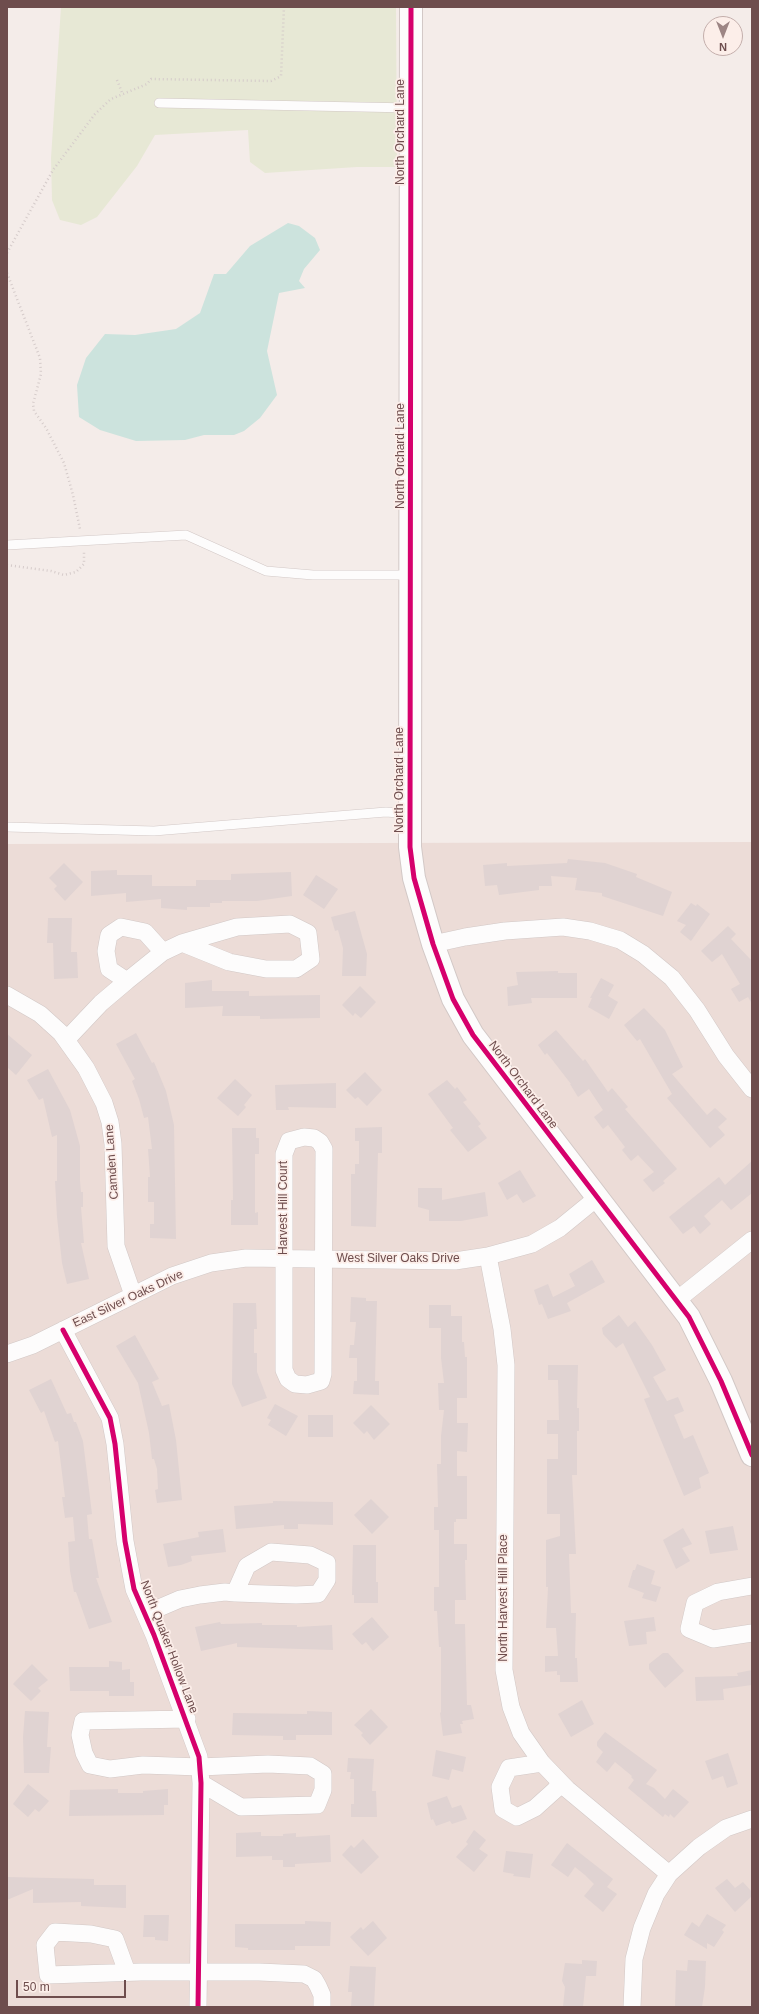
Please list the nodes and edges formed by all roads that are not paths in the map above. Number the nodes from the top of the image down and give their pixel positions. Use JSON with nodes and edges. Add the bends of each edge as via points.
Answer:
{"nodes":[{"id":1,"x":411,"y":7,"type":"edge"},
{"id":2,"x":159,"y":103,"type":"dead end"},
{"id":3,"x":411,"y":108,"type":"junction"},
{"id":4,"x":7,"y":545,"type":"edge"},
{"id":5,"x":411,"y":575,"type":"junction"},
{"id":6,"x":410,"y":814,"type":"junction"},
{"id":7,"x":7,"y":827,"type":"edge"},
{"id":8,"x":182,"y":943,"type":"junction"},
{"id":9,"x":433,"y":944,"type":"junction"},
{"id":10,"x":162,"y":952,"type":"junction"},
{"id":11,"x":127,"y":981,"type":"junction"},
{"id":12,"x":7,"y":995,"type":"edge"},
{"id":13,"x":66,"y":1040,"type":"junction"},
{"id":14,"x":752,"y":1089,"type":"edge"},
{"id":15,"x":598,"y":1197,"type":"junction"},
{"id":16,"x":752,"y":1240,"type":"edge"},
{"id":17,"x":488,"y":1256,"type":"junction"},
{"id":18,"x":284,"y":1258,"type":"junction"},
{"id":19,"x":324,"y":1259,"type":"junction"},
{"id":20,"x":133,"y":1295,"type":"junction"},
{"id":21,"x":677,"y":1300,"type":"junction"},
{"id":22,"x":63,"y":1330,"type":"junction"},
{"id":23,"x":7,"y":1354,"type":"edge"},
{"id":24,"x":752,"y":1453,"type":"edge"},
{"id":25,"x":752,"y":1586,"type":"edge"},
{"id":26,"x":235,"y":1593,"type":"junction"},
{"id":27,"x":145,"y":1614,"type":"junction"},
{"id":28,"x":747,"y":1634,"type":"edge"},
{"id":29,"x":187,"y":1719,"type":"junction"},
{"id":30,"x":542,"y":1763,"type":"junction"},
{"id":31,"x":201,"y":1775,"type":"junction"},
{"id":32,"x":560,"y":1783,"type":"junction"},
{"id":33,"x":752,"y":1819,"type":"edge"},
{"id":34,"x":670,"y":1874,"type":"junction"},
{"id":35,"x":127,"y":1972,"type":"junction"},
{"id":36,"x":199,"y":1973,"type":"junction"},
{"id":37,"x":198,"y":2007,"type":"edge"},
{"id":38,"x":322,"y":2007,"type":"edge"},
{"id":39,"x":632,"y":2007,"type":"edge"}],
"edges":[{"from":1,"to":3,"type":"street","name":"North Orchard Lane"},
{"from":2,"to":3,"type":"lane"},
{"from":3,"to":5,"type":"street","name":"North Orchard Lane"},
{"from":4,"to":5,"type":"lane","via":[[186,535],[266,571],[313,575]]},
{"from":5,"to":6,"type":"street","name":"North Orchard Lane"},
{"from":6,"to":7,"type":"lane","via":[[386,812],[154,831]]},
{"from":6,"to":9,"type":"street","name":"North Orchard Lane","via":[[410,847],[414,878]]},
{"from":8,"to":8,"type":"street","via":[[237,926],[290,924],[308,933],[311,958],[296,969],[266,969],[229,962]]},
{"from":8,"to":10,"type":"street"},
{"from":9,"to":14,"type":"street","via":[[466,936],[563,926],[620,940],[643,954],[672,978]]},
{"from":9,"to":15,"type":"street","name":"North Orchard Lane","via":[[453,998],[473,1035]]},
{"from":10,"to":11,"type":"street"},
{"from":10,"to":11,"type":"street","via":[[145,932],[121,926],[109,935],[106,951],[109,968]]},
{"from":11,"to":13,"type":"street","via":[[101,1003]]},
{"from":12,"to":13,"type":"street","name":"Camden Lane","via":[[40,1014]]},
{"from":13,"to":20,"type":"street","name":"Camden Lane","via":[[86,1068],[104,1103],[110,1122],[116,1246]]},
{"from":15,"to":17,"type":"street","name":"West Silver Oaks Drive","via":[[560,1228],[532,1244]]},
{"from":15,"to":21,"type":"street","name":"North Orchard Lane"},
{"from":16,"to":21,"type":"street"},
{"from":17,"to":19,"type":"street","name":"West Silver Oaks Drive","via":[[455,1261]]},
{"from":17,"to":30,"type":"street","name":"North Harvest Hill Place","via":[[506,1365],[504,1670],[511,1707],[521,1733]]},
{"from":18,"to":19,"type":"street","name":"East Silver Oaks Drive"},
{"from":18,"to":19,"type":"street","name":"Harvest Hill Court","via":[[284,1154],[290,1141],[304,1137],[314,1138],[324,1149]]},
{"from":18,"to":19,"type":"street","name":"Harvest Hill Court","via":[[284,1370],[288,1379],[295,1384],[307,1385],[321,1381],[324,1374]]},
{"from":18,"to":20,"type":"street","name":"East Silver Oaks Drive","via":[[246,1258],[211,1263],[172,1276]]},
{"from":20,"to":22,"type":"street","name":"East Silver Oaks Drive"},
{"from":21,"to":24,"type":"street","name":"North Orchard Lane","via":[[689,1317],[721,1381]]},
{"from":22,"to":23,"type":"street","name":"East Silver Oaks Drive"},
{"from":22,"to":27,"type":"street","name":"North Quaker Hollow Lane","via":[[110,1418],[125,1541],[134,1589]]},
{"from":25,"to":28,"type":"street","via":[[718,1592],[695,1603],[689,1629],[713,1639]]},
{"from":26,"to":26,"type":"street","via":[[318,1594],[327,1580],[327,1563],[310,1555],[271,1552],[247,1566]]},
{"from":26,"to":27,"type":"street","via":[[180,1599]]},
{"from":27,"to":29,"type":"street","name":"North Quaker Hollow Lane"},
{"from":29,"to":31,"type":"street","name":"North Quaker Hollow Lane","via":[[199,1757]]},
{"from":29,"to":31,"type":"street","via":[[83,1721],[80,1735],[90,1765],[110,1769],[143,1764]]},
{"from":30,"to":32,"type":"street","name":"North Harvest Hill Place"},
{"from":30,"to":32,"type":"street","via":[[509,1768],[500,1787],[503,1809],[517,1817],[535,1808]]},
{"from":31,"to":31,"type":"street","via":[[241,1807],[317,1805],[323,1790],[323,1774],[310,1766],[268,1764]]},
{"from":31,"to":36,"type":"street","name":"North Quaker Hollow Lane"},
{"from":32,"to":34,"type":"street","name":"North Harvest Hill Place"},
{"from":33,"to":34,"type":"street","via":[[726,1828],[699,1846]]},
{"from":34,"to":39,"type":"street","via":[[656,1894],[642,1928],[634,1959]]},
{"from":35,"to":35,"type":"street","via":[[48,1975],[45,1945],[55,1932],[91,1934],[115,1939]]},
{"from":35,"to":36,"type":"street"},
{"from":36,"to":37,"type":"street","name":"North Quaker Hollow Lane"},
{"from":36,"to":38,"type":"street","via":[[304,1974],[318,1986],[322,1995]]}]}
